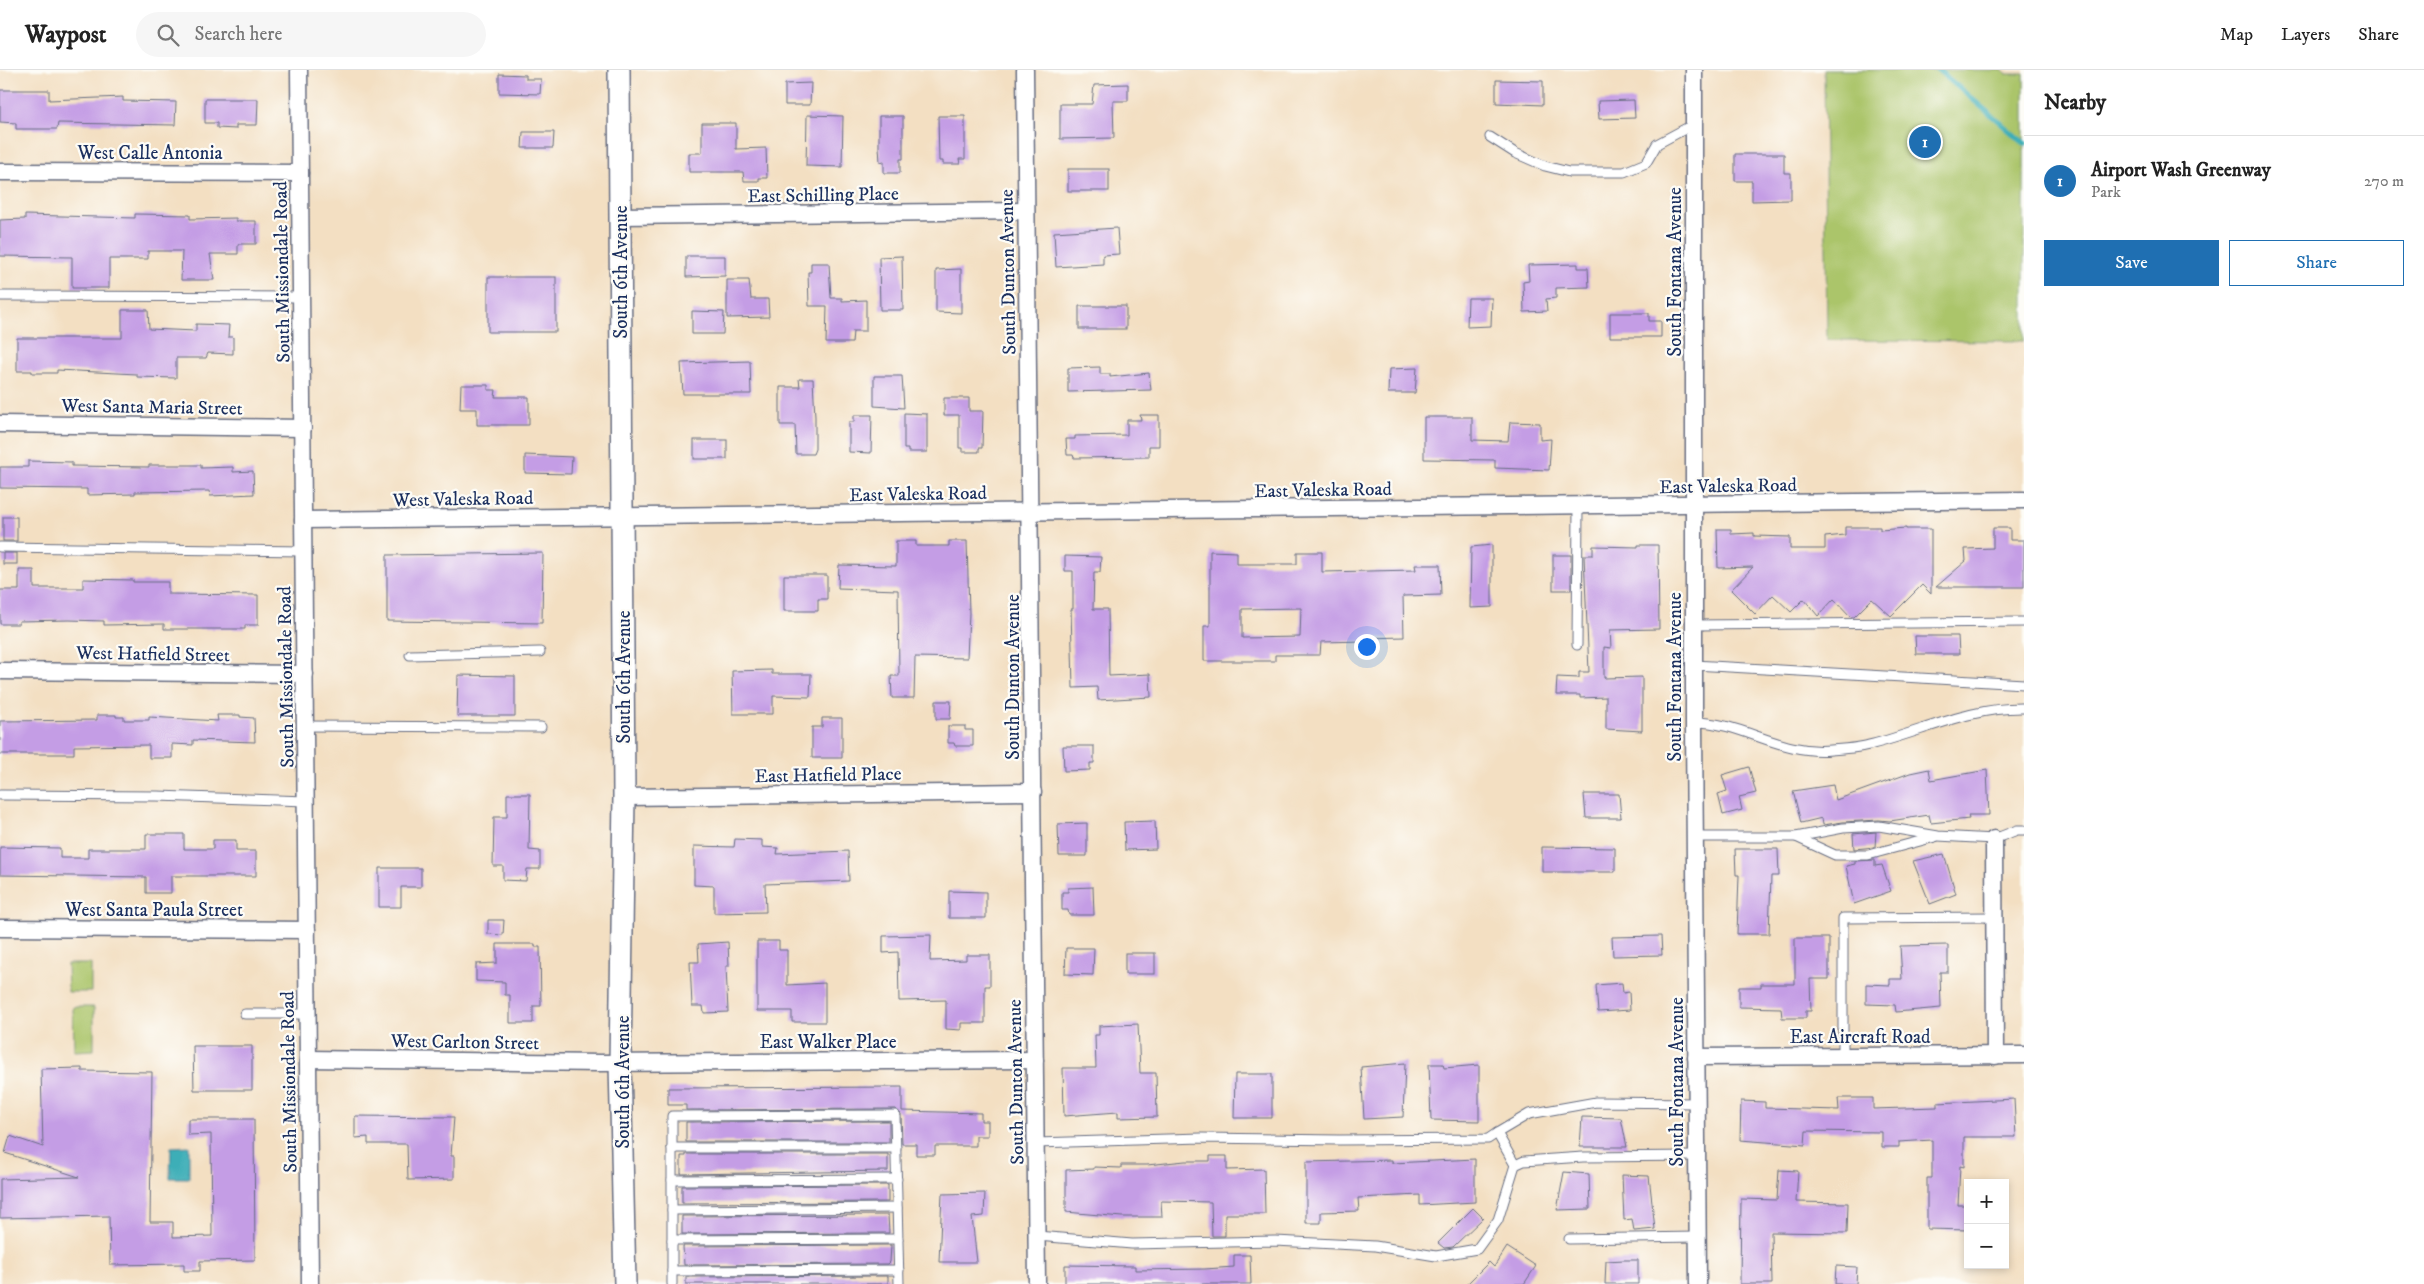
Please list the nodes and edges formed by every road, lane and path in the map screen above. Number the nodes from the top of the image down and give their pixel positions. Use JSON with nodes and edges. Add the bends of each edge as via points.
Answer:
{"nodes":[{"id":1,"x":299,"y":70,"type":"edge"},
{"id":2,"x":619,"y":70,"type":"edge"},
{"id":3,"x":1026,"y":70,"type":"edge"},
{"id":4,"x":1694,"y":70,"type":"edge"},
{"id":5,"x":1694,"y":124,"type":"junction"},
{"id":6,"x":1490,"y":137,"type":"dead end"},
{"id":7,"x":0,"y":172,"type":"edge"},
{"id":8,"x":300,"y":173,"type":"junction"},
{"id":9,"x":1026,"y":211,"type":"junction"},
{"id":10,"x":620,"y":216,"type":"junction"},
{"id":11,"x":0,"y":296,"type":"edge"},
{"id":12,"x":301,"y":297,"type":"junction"},
{"id":13,"x":0,"y":424,"type":"edge"},
{"id":14,"x":302,"y":428,"type":"junction"},
{"id":15,"x":2024,"y":500,"type":"edge"},
{"id":16,"x":1694,"y":505,"type":"junction"},
{"id":17,"x":1578,"y":506,"type":"junction"},
{"id":18,"x":1030,"y":511,"type":"junction"},
{"id":19,"x":622,"y":516,"type":"junction"},
{"id":20,"x":303,"y":520,"type":"junction"},
{"id":21,"x":0,"y":547,"type":"edge"},
{"id":22,"x":304,"y":551,"type":"junction"},
{"id":23,"x":2024,"y":622,"type":"edge"},
{"id":24,"x":1694,"y":625,"type":"junction"},
{"id":25,"x":1577,"y":645,"type":"dead end"},
{"id":26,"x":540,"y":652,"type":"dead end"},
{"id":27,"x":410,"y":655,"type":"dead end"},
{"id":28,"x":1694,"y":665,"type":"junction"},
{"id":29,"x":0,"y":671,"type":"edge"},
{"id":30,"x":305,"y":674,"type":"junction"},
{"id":31,"x":2024,"y":684,"type":"edge"},
{"id":32,"x":2024,"y":708,"type":"edge"},
{"id":33,"x":1694,"y":722,"type":"junction"},
{"id":34,"x":305,"y":726,"type":"junction"},
{"id":35,"x":541,"y":727,"type":"dead end"},
{"id":36,"x":1033,"y":792,"type":"junction"},
{"id":37,"x":0,"y":795,"type":"edge"},
{"id":38,"x":624,"y":797,"type":"junction"},
{"id":39,"x":306,"y":801,"type":"junction"},
{"id":40,"x":2024,"y":830,"type":"edge"},
{"id":41,"x":1938,"y":836,"type":"junction"},
{"id":42,"x":1695,"y":837,"type":"junction"},
{"id":43,"x":1796,"y":837,"type":"junction"},
{"id":44,"x":1994,"y":839,"type":"junction"},
{"id":45,"x":1995,"y":917,"type":"junction"},
{"id":46,"x":0,"y":928,"type":"edge"},
{"id":47,"x":307,"y":930,"type":"junction"},
{"id":48,"x":245,"y":1014,"type":"dead end"},
{"id":49,"x":308,"y":1014,"type":"junction"},
{"id":50,"x":2024,"y":1055,"type":"edge"},
{"id":51,"x":1843,"y":1056,"type":"junction"},
{"id":52,"x":1995,"y":1056,"type":"junction"},
{"id":53,"x":1696,"y":1057,"type":"junction"},
{"id":54,"x":308,"y":1059,"type":"junction"},
{"id":55,"x":1035,"y":1060,"type":"junction"},
{"id":56,"x":620,"y":1062,"type":"junction"},
{"id":57,"x":1696,"y":1102,"type":"junction"},
{"id":58,"x":1497,"y":1133,"type":"junction"},
{"id":59,"x":1036,"y":1143,"type":"junction"},
{"id":60,"x":672,"y":1148,"type":"junction"},
{"id":61,"x":896,"y":1148,"type":"junction"},
{"id":62,"x":1697,"y":1156,"type":"junction"},
{"id":63,"x":1515,"y":1165,"type":"junction"},
{"id":64,"x":672,"y":1180,"type":"junction"},
{"id":65,"x":897,"y":1180,"type":"junction"},
{"id":66,"x":898,"y":1208,"type":"junction"},
{"id":67,"x":672,"y":1210,"type":"junction"},
{"id":68,"x":1036,"y":1236,"type":"junction"},
{"id":69,"x":1698,"y":1237,"type":"junction"},
{"id":70,"x":898,"y":1238,"type":"junction"},
{"id":71,"x":1569,"y":1239,"type":"dead end"},
{"id":72,"x":672,"y":1240,"type":"junction"},
{"id":73,"x":899,"y":1270,"type":"junction"},
{"id":74,"x":672,"y":1271,"type":"junction"},
{"id":75,"x":310,"y":1284,"type":"edge"},
{"id":76,"x":625,"y":1284,"type":"edge"},
{"id":77,"x":672,"y":1284,"type":"edge"},
{"id":78,"x":899,"y":1284,"type":"edge"},
{"id":79,"x":1037,"y":1284,"type":"edge"},
{"id":80,"x":1698,"y":1284,"type":"edge"}],
"edges":[{"from":1,"to":8,"type":"street","name":"South Missiondale Road"},
{"from":2,"to":10,"type":"street","name":"South 6th Avenue"},
{"from":3,"to":9,"type":"street","name":"South Dunton Avenue"},
{"from":4,"to":5,"type":"street","name":"South Fontana Avenue"},
{"from":5,"to":6,"type":"lane","via":[[1657,144],[1646,163],[1624,172],[1569,172],[1545,166]]},
{"from":5,"to":16,"type":"street","name":"South Fontana Avenue"},
{"from":7,"to":8,"type":"street","name":"West Calle Antonia"},
{"from":8,"to":12,"type":"street","name":"South Missiondale Road"},
{"from":9,"to":10,"type":"street","name":"East Schilling Place"},
{"from":9,"to":18,"type":"street","name":"South Dunton Avenue"},
{"from":10,"to":19,"type":"street","name":"South 6th Avenue"},
{"from":11,"to":12,"type":"lane"},
{"from":12,"to":14,"type":"street","name":"South Missiondale Road"},
{"from":13,"to":14,"type":"street","name":"West Santa Maria Street"},
{"from":14,"to":20,"type":"street","name":"South Missiondale Road"},
{"from":15,"to":16,"type":"street","name":"East Valeska Road"},
{"from":16,"to":17,"type":"street","name":"East Valeska Road"},
{"from":16,"to":24,"type":"street","name":"South Fontana Avenue"},
{"from":17,"to":18,"type":"street","name":"East Valeska Road"},
{"from":17,"to":25,"type":"lane"},
{"from":18,"to":19,"type":"street","name":"East Valeska Road"},
{"from":18,"to":36,"type":"street","name":"South Dunton Avenue"},
{"from":19,"to":20,"type":"street","name":"West Valeska Road"},
{"from":19,"to":38,"type":"street","name":"South 6th Avenue"},
{"from":20,"to":22,"type":"street","name":"South Missiondale Road"},
{"from":21,"to":22,"type":"lane"},
{"from":22,"to":30,"type":"street","name":"South Missiondale Road"},
{"from":23,"to":24,"type":"lane"},
{"from":24,"to":28,"type":"street","name":"South Fontana Avenue"},
{"from":26,"to":27,"type":"lane"},
{"from":28,"to":31,"type":"lane"},
{"from":28,"to":33,"type":"street","name":"South Fontana Avenue"},
{"from":29,"to":30,"type":"street","name":"West Hatfield Street"},
{"from":30,"to":34,"type":"street","name":"South Missiondale Road"},
{"from":32,"to":33,"type":"lane","via":[[2005,708],[1949,718],[1871,745],[1829,750],[1801,750],[1716,722]]},
{"from":33,"to":42,"type":"street","name":"South Fontana Avenue"},
{"from":34,"to":35,"type":"lane"},
{"from":34,"to":39,"type":"street","name":"South Missiondale Road"},
{"from":36,"to":38,"type":"street","name":"East Hatfield Place"},
{"from":36,"to":55,"type":"street","name":"South Dunton Avenue"},
{"from":37,"to":39,"type":"lane"},
{"from":38,"to":56,"type":"street","name":"South 6th Avenue"},
{"from":39,"to":47,"type":"street","name":"South Missiondale Road"},
{"from":40,"to":44,"type":"lane"},
{"from":41,"to":43,"type":"lane","via":[[1879,826],[1842,828]]},
{"from":41,"to":43,"type":"lane","via":[[1868,855],[1835,855]]},
{"from":41,"to":44,"type":"lane"},
{"from":42,"to":43,"type":"lane"},
{"from":42,"to":53,"type":"street","name":"South Fontana Avenue"},
{"from":44,"to":45,"type":"street"},
{"from":45,"to":51,"type":"lane","via":[[1843,918]]},
{"from":45,"to":52,"type":"street"},
{"from":46,"to":47,"type":"street","name":"West Santa Paula Street"},
{"from":47,"to":49,"type":"street","name":"South Missiondale Road"},
{"from":48,"to":49,"type":"lane"},
{"from":49,"to":54,"type":"street","name":"South Missiondale Road"},
{"from":50,"to":52,"type":"street","name":"East Aircraft Road"},
{"from":51,"to":52,"type":"street","name":"East Aircraft Road"},
{"from":51,"to":53,"type":"street","name":"East Aircraft Road"},
{"from":53,"to":57,"type":"street","name":"South Fontana Avenue"},
{"from":54,"to":56,"type":"street","name":"West Carlton Street"},
{"from":54,"to":75,"type":"street","name":"South Missiondale Road"},
{"from":55,"to":56,"type":"street","name":"East Walker Place"},
{"from":55,"to":59,"type":"street","name":"South Dunton Avenue"},
{"from":56,"to":76,"type":"street","name":"South 6th Avenue"},
{"from":57,"to":58,"type":"lane","via":[[1596,1102],[1529,1114]]},
{"from":57,"to":62,"type":"street","name":"South Fontana Avenue"},
{"from":58,"to":59,"type":"lane","via":[[1488,1139],[1201,1138]]},
{"from":58,"to":63,"type":"lane"},
{"from":59,"to":68,"type":"street","name":"South Dunton Avenue"},
{"from":60,"to":61,"type":"lane"},
{"from":60,"to":61,"type":"lane","via":[[672,1116],[895,1115]]},
{"from":60,"to":64,"type":"lane"},
{"from":61,"to":65,"type":"lane"},
{"from":62,"to":63,"type":"lane","via":[[1582,1157],[1524,1161]]},
{"from":62,"to":69,"type":"street","name":"South Fontana Avenue"},
{"from":63,"to":68,"type":"lane","via":[[1498,1220],[1477,1249],[1436,1256],[1375,1246],[1275,1241],[1132,1244]]},
{"from":64,"to":65,"type":"lane"},
{"from":64,"to":67,"type":"lane"},
{"from":65,"to":66,"type":"lane"},
{"from":66,"to":67,"type":"lane"},
{"from":66,"to":70,"type":"lane"},
{"from":67,"to":72,"type":"lane"},
{"from":68,"to":79,"type":"street","name":"South Dunton Avenue"},
{"from":69,"to":71,"type":"lane"},
{"from":69,"to":80,"type":"street","name":"South Fontana Avenue"},
{"from":70,"to":72,"type":"lane"},
{"from":70,"to":73,"type":"lane"},
{"from":72,"to":74,"type":"lane"},
{"from":73,"to":74,"type":"lane"},
{"from":73,"to":78,"type":"lane"},
{"from":74,"to":77,"type":"lane"}]}
